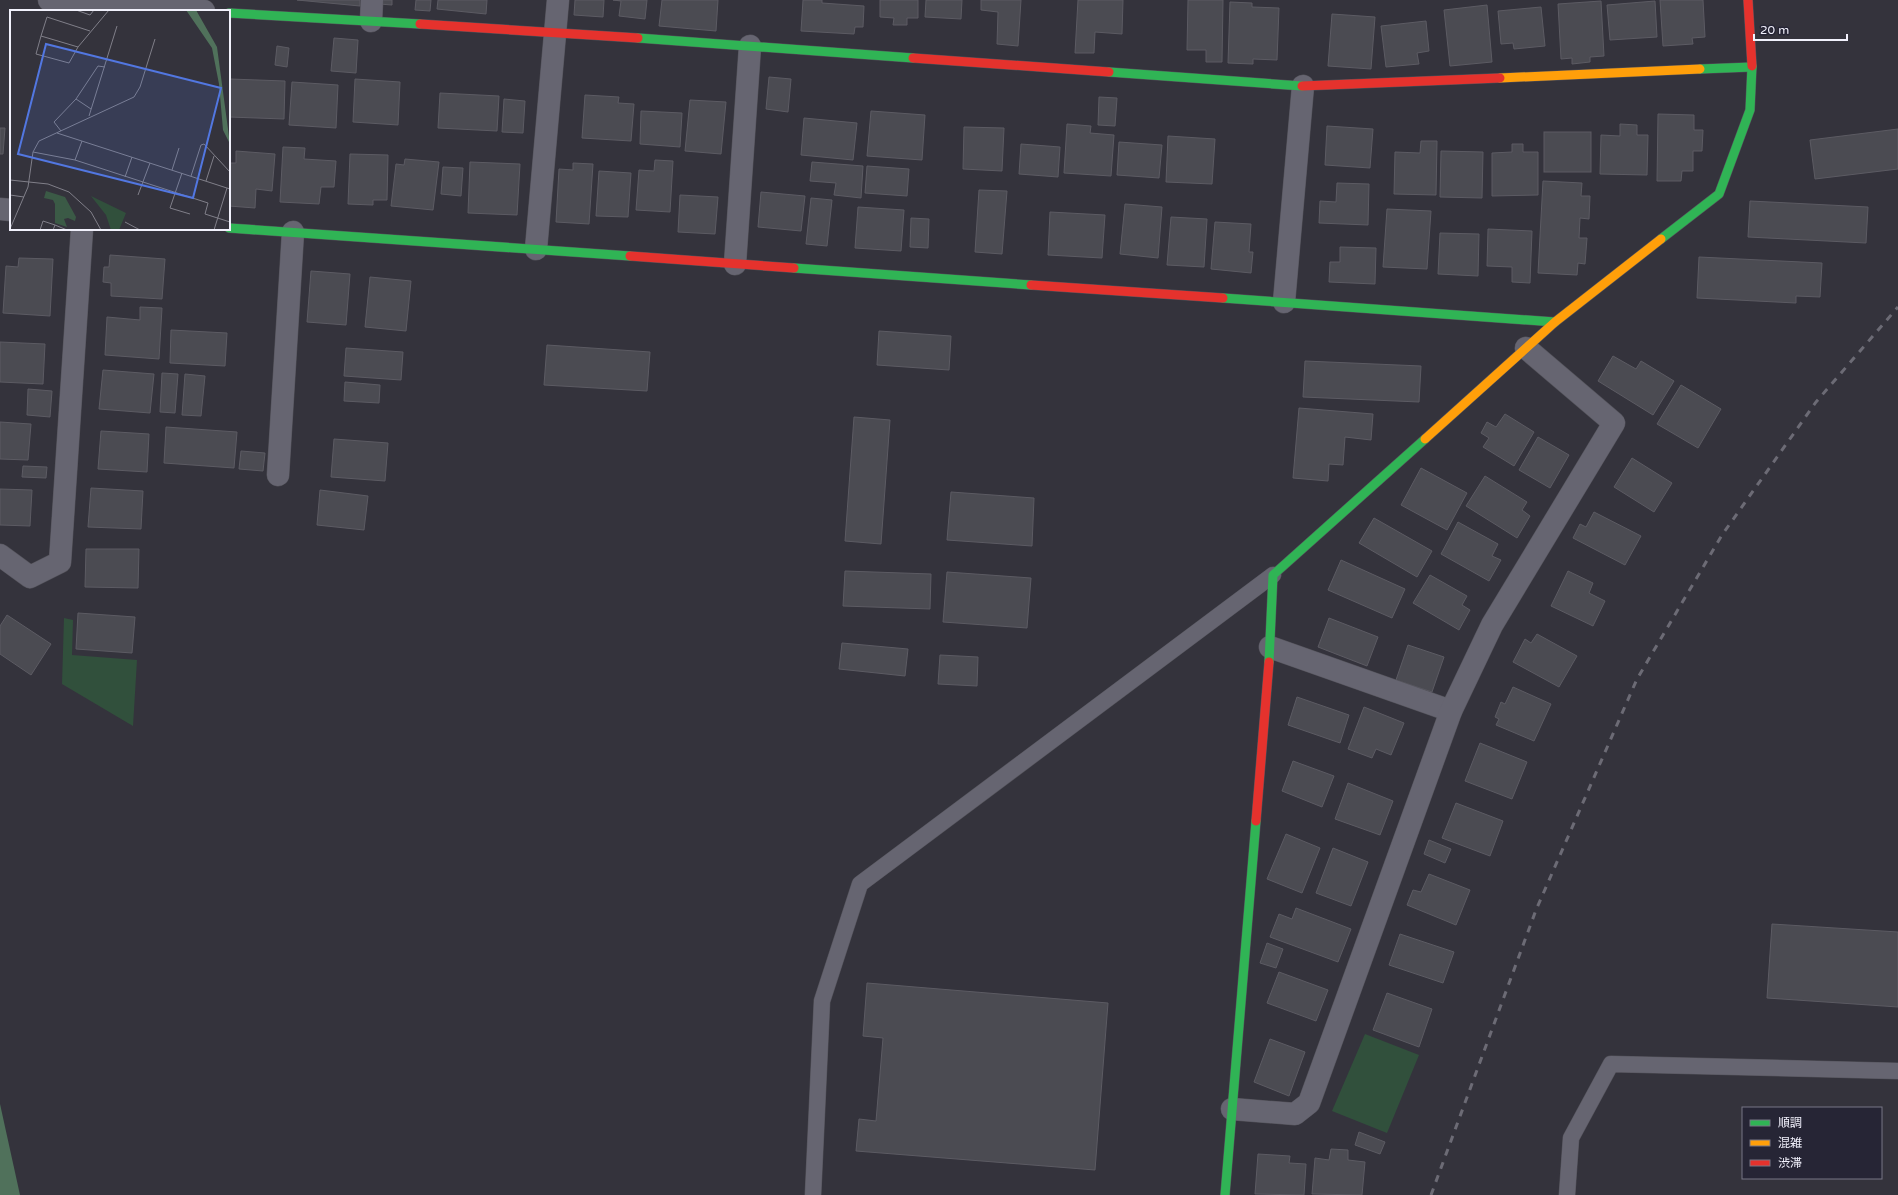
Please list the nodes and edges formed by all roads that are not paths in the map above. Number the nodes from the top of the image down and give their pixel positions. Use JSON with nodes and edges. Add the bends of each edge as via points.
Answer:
{"nodes":[{"id":1,"x":49,"y":0,"type":"edge"},
{"id":2,"x":558,"y":0,"type":"edge"},
{"id":3,"x":1748,"y":0,"type":"edge"},
{"id":4,"x":189,"y":10,"type":"edge"},
{"id":5,"x":372,"y":11,"type":"edge"},
{"id":6,"x":230,"y":12,"type":"edge"},
{"id":7,"x":556,"y":32,"type":"junction"},
{"id":8,"x":750,"y":46,"type":"junction"},
{"id":9,"x":1752,"y":67,"type":"junction"},
{"id":10,"x":1303,"y":86,"type":"junction"},
{"id":11,"x":0,"y":209,"type":"edge"},
{"id":12,"x":10,"y":210,"type":"edge"},
{"id":13,"x":230,"y":228,"type":"edge"},
{"id":14,"x":82,"y":230,"type":"edge"},
{"id":15,"x":293,"y":232,"type":"junction"},
{"id":16,"x":536,"y":250,"type":"junction"},
{"id":17,"x":735,"y":264,"type":"junction"},
{"id":18,"x":1284,"y":302,"type":"junction"},
{"id":19,"x":1554,"y":322,"type":"junction"},
{"id":20,"x":1526,"y":348,"type":"junction"},
{"id":21,"x":278,"y":474,"type":"dead end"},
{"id":22,"x":0,"y":556,"type":"edge"},
{"id":23,"x":1273,"y":575,"type":"junction"},
{"id":24,"x":1270,"y":646,"type":"junction"},
{"id":25,"x":1451,"y":711,"type":"junction"},
{"id":26,"x":1898,"y":1071,"type":"edge"},
{"id":27,"x":1232,"y":1109,"type":"junction"},
{"id":28,"x":813,"y":1195,"type":"edge"},
{"id":29,"x":1225,"y":1195,"type":"edge"},
{"id":30,"x":1567,"y":1195,"type":"edge"}],
"edges":[{"from":1,"to":4,"type":"street"},
{"from":2,"to":7,"type":"street"},
{"from":3,"to":9,"type":"street"},
{"from":5,"to":6,"type":"street"},
{"from":5,"to":7,"type":"street"},
{"from":7,"to":8,"type":"street"},
{"from":7,"to":16,"type":"street"},
{"from":8,"to":10,"type":"street"},
{"from":8,"to":17,"type":"street"},
{"from":9,"to":10,"type":"street"},
{"from":9,"to":19,"type":"street","via":[[1750,110],[1719,194]]},
{"from":10,"to":18,"type":"street"},
{"from":11,"to":12,"type":"street"},
{"from":13,"to":15,"type":"street"},
{"from":14,"to":22,"type":"street","via":[[60,562],[30,576]]},
{"from":15,"to":16,"type":"street"},
{"from":15,"to":21,"type":"street"},
{"from":16,"to":17,"type":"street"},
{"from":17,"to":18,"type":"street"},
{"from":18,"to":19,"type":"street"},
{"from":19,"to":20,"type":"street"},
{"from":20,"to":23,"type":"street"},
{"from":20,"to":25,"type":"street","via":[[1614,423],[1492,625]]},
{"from":23,"to":24,"type":"street"},
{"from":23,"to":28,"type":"lane","via":[[860,884],[822,1001]]},
{"from":24,"to":25,"type":"street"},
{"from":24,"to":27,"type":"street"},
{"from":25,"to":27,"type":"street","via":[[1309,1103],[1295,1114]]},
{"from":26,"to":30,"type":"lane","via":[[1611,1064],[1571,1138]]},
{"from":27,"to":29,"type":"street"}]}
